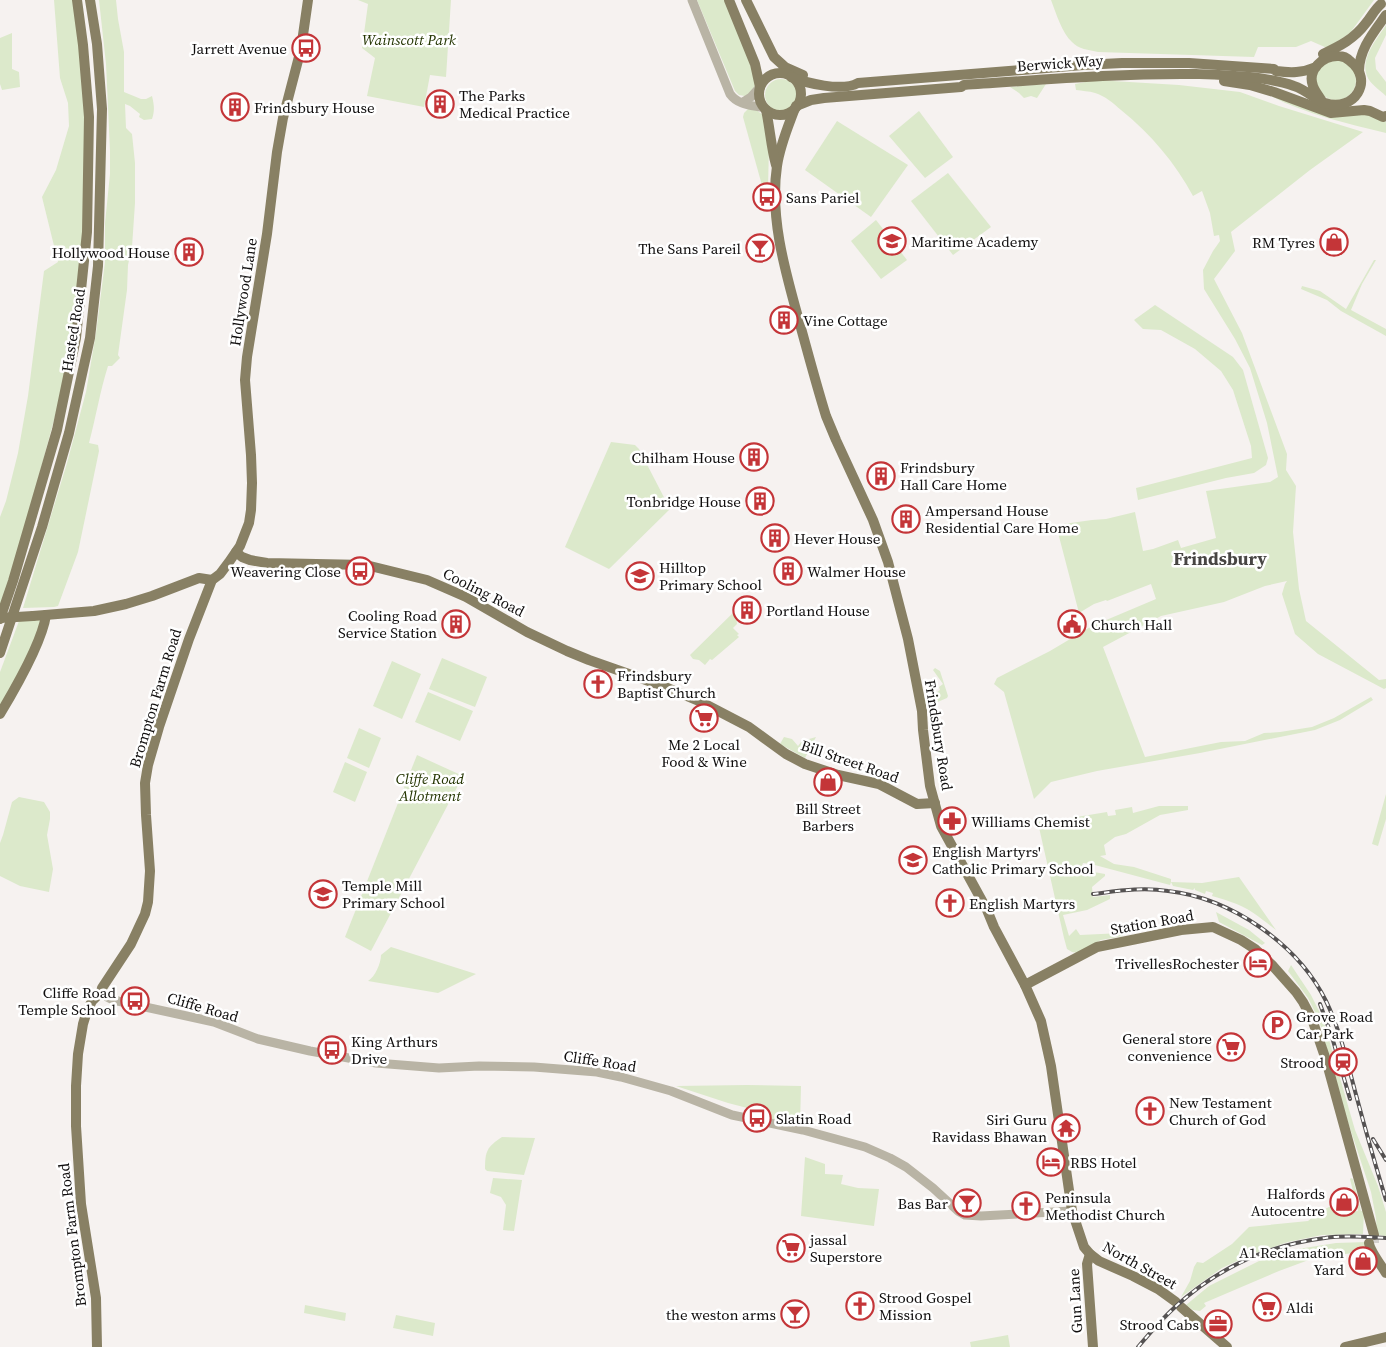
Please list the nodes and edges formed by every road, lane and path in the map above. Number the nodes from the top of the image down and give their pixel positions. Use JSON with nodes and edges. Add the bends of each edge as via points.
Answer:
{"nodes":[{"id":1,"x":77,"y":0,"type":"edge"},
{"id":2,"x":90,"y":0,"type":"edge"},
{"id":3,"x":308,"y":0,"type":"edge"},
{"id":4,"x":692,"y":0,"type":"edge"},
{"id":5,"x":730,"y":0,"type":"edge"},
{"id":6,"x":745,"y":0,"type":"edge"},
{"id":7,"x":1383,"y":2,"type":"edge"},
{"id":8,"x":1386,"y":15,"type":"edge"},
{"id":9,"x":1332,"y":56,"type":"junction"},
{"id":10,"x":1316,"y":67,"type":"junction"},
{"id":11,"x":1274,"y":69,"type":"junction"},
{"id":12,"x":1359,"y":71,"type":"junction"},
{"id":13,"x":1166,"y":74,"type":"junction"},
{"id":14,"x":786,"y":75,"type":"junction"},
{"id":15,"x":858,"y":83,"type":"junction"},
{"id":16,"x":760,"y":87,"type":"junction"},
{"id":17,"x":743,"y":102,"type":"junction"},
{"id":18,"x":1323,"y":103,"type":"junction"},
{"id":19,"x":796,"y":107,"type":"junction"},
{"id":20,"x":765,"y":109,"type":"junction"},
{"id":21,"x":1386,"y":116,"type":"edge"},
{"id":22,"x":777,"y":166,"type":"junction"},
{"id":23,"x":236,"y":552,"type":"junction"},
{"id":24,"x":212,"y":580,"type":"junction"},
{"id":25,"x":46,"y":615,"type":"junction"},
{"id":26,"x":0,"y":618,"type":"edge"},
{"id":27,"x":0,"y":653,"type":"edge"},
{"id":28,"x":652,"y":682,"type":"joint"},
{"id":29,"x":0,"y":714,"type":"edge"},
{"id":30,"x":935,"y":803,"type":"junction"},
{"id":31,"x":1026,"y":985,"type":"junction"},
{"id":32,"x":101,"y":992,"type":"junction"},
{"id":33,"x":1072,"y":1211,"type":"junction"},
{"id":34,"x":1090,"y":1254,"type":"junction"},
{"id":35,"x":1386,"y":1273,"type":"edge"},
{"id":36,"x":1386,"y":1337,"type":"edge"},
{"id":37,"x":1372,"y":1344,"type":"edge"},
{"id":38,"x":97,"y":1347,"type":"edge"},
{"id":39,"x":1093,"y":1347,"type":"edge"},
{"id":40,"x":1227,"y":1347,"type":"edge"},
{"id":41,"x":1345,"y":1347,"type":"edge"}],
"edges":[{"from":1,"to":26,"type":"main road","name":"Hasted Road","via":[[89,117],[88,232],[76,338],[57,430]]},
{"from":2,"to":27,"type":"main road","name":"Hasted Road","via":[[102,109],[98,266],[90,338],[69,433]]},
{"from":3,"to":23,"type":"main road","name":"Hollywood Lane","via":[[301,49],[277,152],[248,348],[245,380],[251,455],[251,510]]},
{"from":4,"to":17,"type":"street","via":[[729,92]]},
{"from":5,"to":16,"type":"main road","via":[[755,64]]},
{"from":6,"to":14,"type":"main road","via":[[764,54]]},
{"from":6,"to":15,"type":"main road","via":[[780,64],[820,80]]},
{"from":7,"to":9,"type":"main road","via":[[1358,39]]},
{"from":7,"to":11,"type":"main road","via":[[1346,43],[1305,66]]},
{"from":8,"to":12,"type":"main road","via":[[1360,57]]},
{"from":9,"to":10,"type":"main road"},
{"from":9,"to":12,"type":"main road","via":[[1344,57]]},
{"from":10,"to":11,"type":"main road","name":"Berwick Way","via":[[1295,73]]},
{"from":10,"to":18,"type":"main road","via":[[1312,84]]},
{"from":11,"to":15,"type":"main road","name":"Berwick Way","via":[[1188,63],[1122,63]]},
{"from":12,"to":18,"type":"main road","via":[[1360,87],[1354,98],[1341,105]]},
{"from":13,"to":18,"type":"main road","name":"Berwick Way","via":[[1229,75],[1277,81],[1297,87]]},
{"from":13,"to":19,"type":"main road","name":"Berwick Way","via":[[1116,74],[964,85],[824,98]]},
{"from":13,"to":21,"type":"main road","via":[[1262,88],[1331,113],[1364,110]]},
{"from":14,"to":15,"type":"main road","name":"Berwick Way","via":[[819,85]]},
{"from":14,"to":16,"type":"main road","via":[[769,76]]},
{"from":14,"to":19,"type":"main road","via":[[800,90]]},
{"from":16,"to":17,"type":"street"},
{"from":16,"to":20,"type":"main road","via":[[759,99]]},
{"from":17,"to":20,"type":"street"},
{"from":19,"to":20,"type":"main road","via":[[780,115]]},
{"from":19,"to":22,"type":"main road","via":[[785,131]]},
{"from":20,"to":22,"type":"main road"},
{"from":22,"to":30,"type":"main road","name":"Frindsbury Road","via":[[778,231],[788,284],[828,420],[885,551],[922,711],[922,730]]},
{"from":23,"to":24,"type":"main road","name":"Hollywood Lane"},
{"from":23,"to":28,"type":"main road","name":"Cooling Road","via":[[253,561],[366,565],[427,580],[567,651]]},
{"from":24,"to":25,"type":"main road","via":[[199,578],[152,596],[94,611]]},
{"from":24,"to":32,"type":"main road","name":"Brompton Farm Road","via":[[189,638],[148,765],[145,783],[150,870],[145,914],[131,944]]},
{"from":25,"to":26,"type":"main road","bridge":true},
{"from":25,"to":29,"type":"main road","via":[[31,656]]},
{"from":28,"to":30,"type":"main road","name":"Bill Street Road","via":[[744,724],[805,764],[878,784],[918,804]]},
{"from":30,"to":31,"type":"main road","name":"Frindsbury Road","via":[[945,834]]},
{"from":31,"to":33,"type":"main road","name":"Frindsbury Road","via":[[1042,1021]]},
{"from":31,"to":35,"type":"main road","name":"Station Road","via":[[1097,947],[1181,930],[1213,927],[1248,944],[1265,957],[1299,996],[1316,1029],[1371,1222],[1371,1250]]},
{"from":32,"to":33,"type":"street","name":"Cliffe Road","via":[[113,1000],[214,1022],[258,1040],[376,1063],[439,1068],[534,1066],[622,1077],[671,1090],[732,1115],[865,1147],[906,1167],[965,1214]]},
{"from":32,"to":38,"type":"main road","name":"Brompton Farm Road","via":[[92,1001],[83,1024],[76,1086],[81,1204],[96,1298]]},
{"from":33,"to":34,"type":"main road","name":"Frindsbury Road","via":[[1084,1247]]},
{"from":34,"to":39,"type":"main road","name":"Gun Lane","via":[[1087,1264]]},
{"from":34,"to":40,"type":"main road","name":"North Street","via":[[1098,1261],[1158,1289]]},
{"from":36,"to":37,"type":"main road"},
{"from":37,"to":41,"type":"main road"}]}
